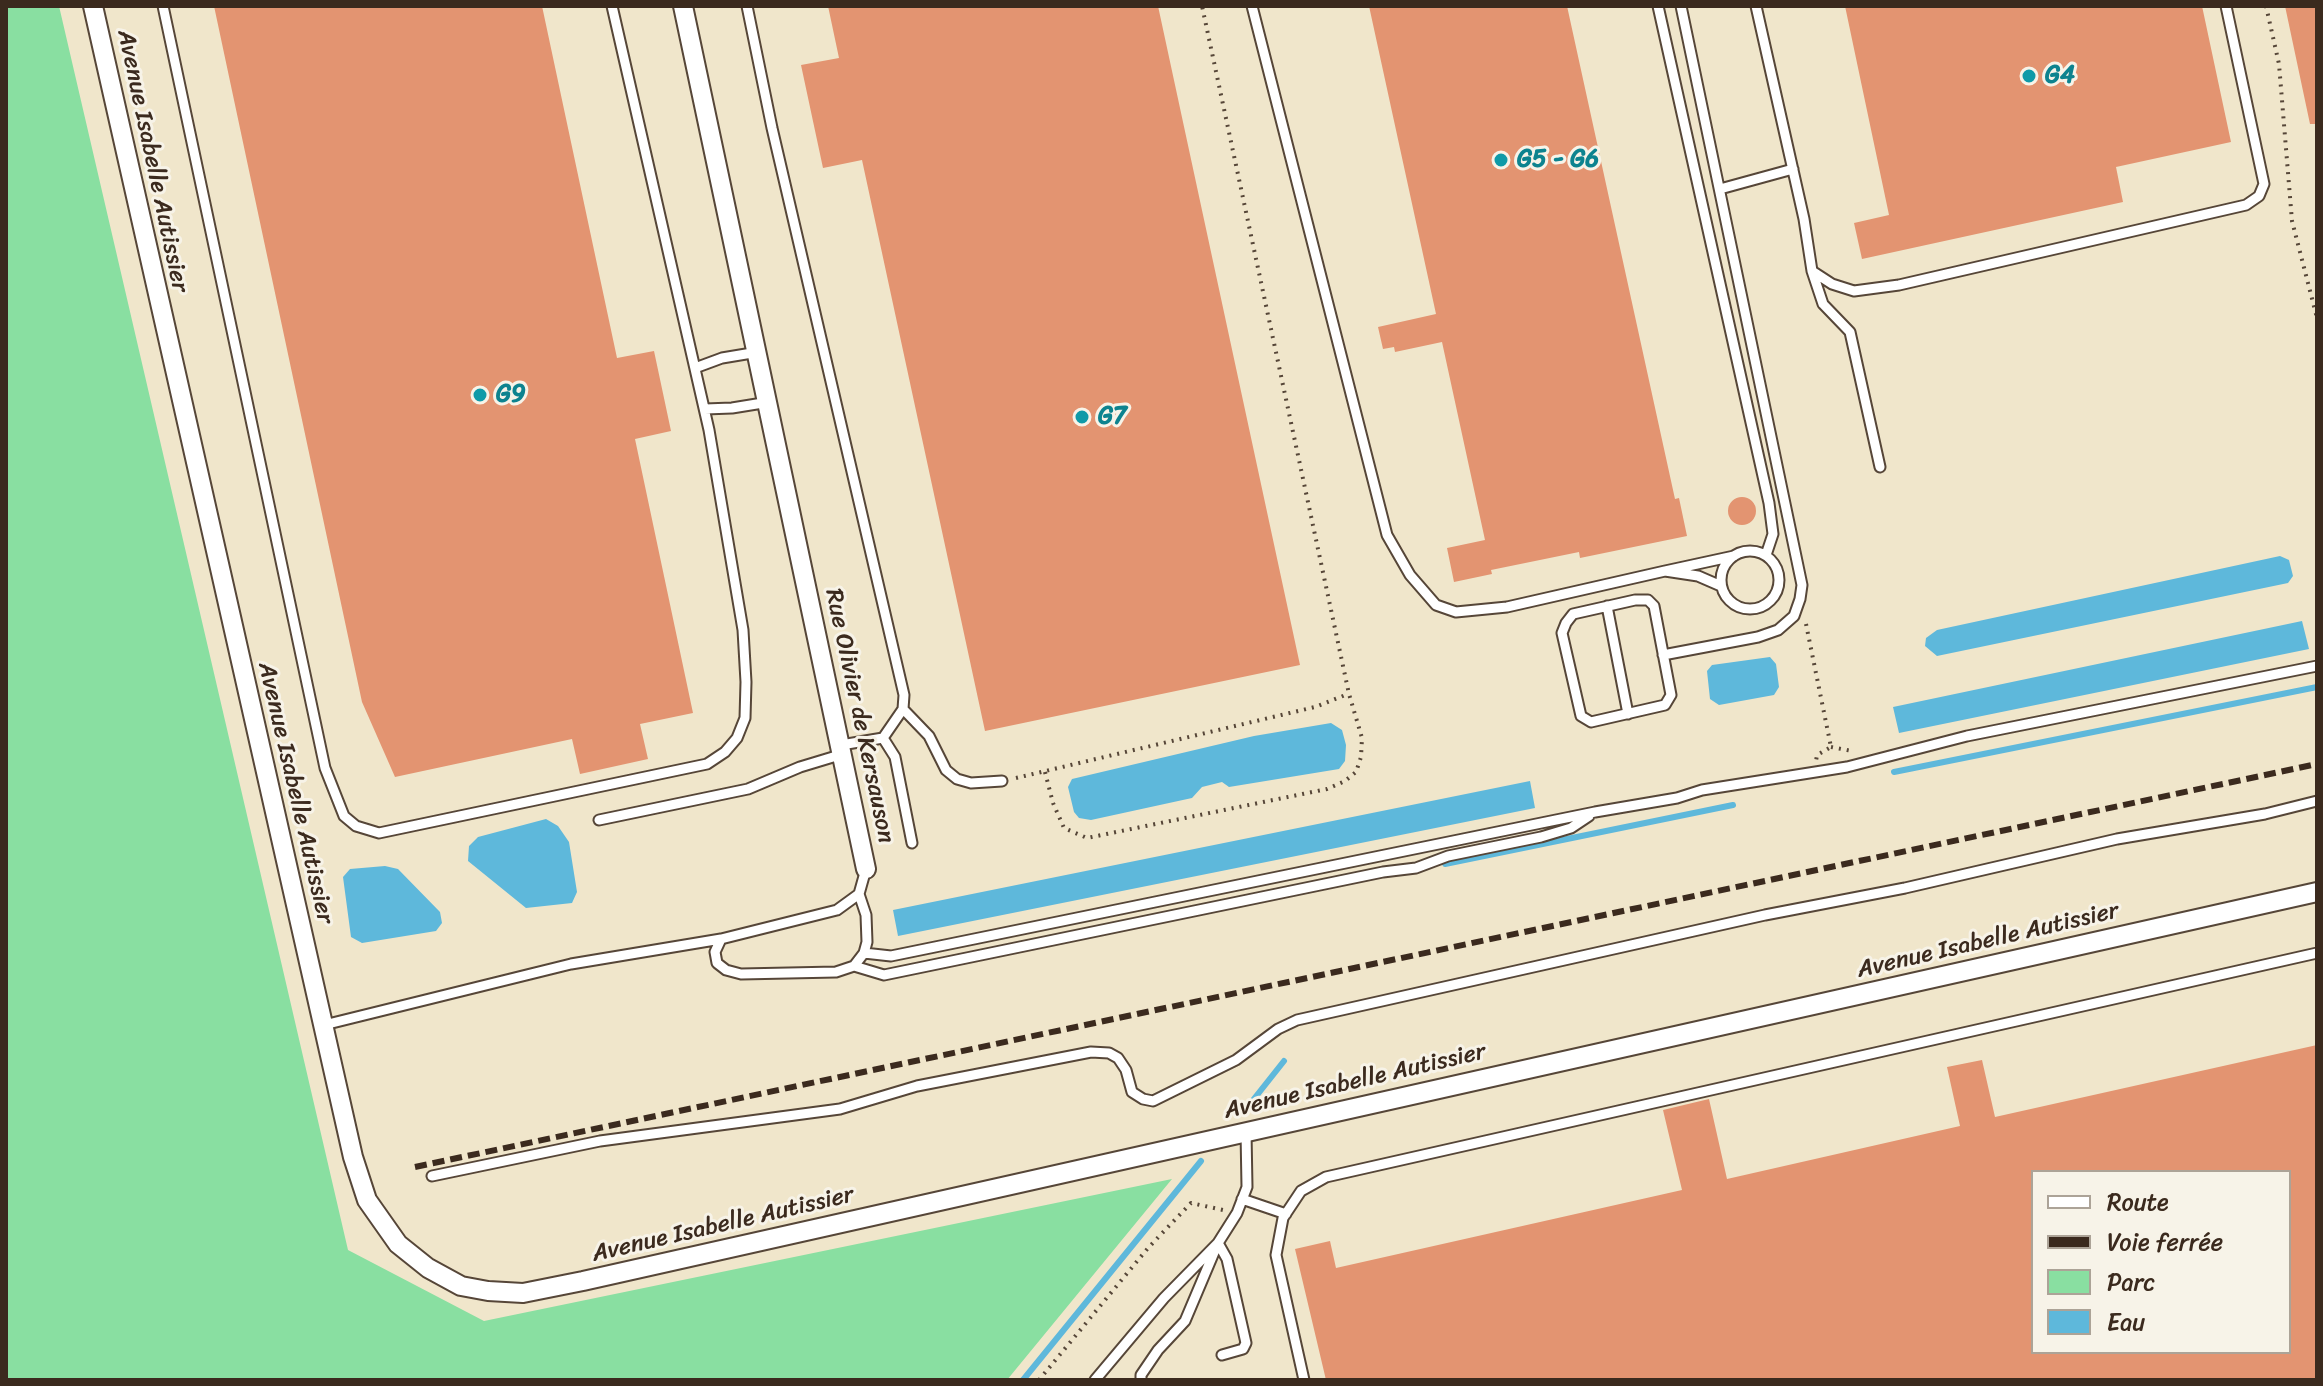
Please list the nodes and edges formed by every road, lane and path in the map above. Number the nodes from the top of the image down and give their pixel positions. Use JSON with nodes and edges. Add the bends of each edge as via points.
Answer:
{"nodes":[{"id":1,"x":93,"y":6,"type":"edge"},
{"id":2,"x":163,"y":6,"type":"edge"},
{"id":3,"x":612,"y":6,"type":"edge"},
{"id":4,"x":747,"y":6,"type":"edge"},
{"id":5,"x":1202,"y":6,"type":"edge"},
{"id":6,"x":1252,"y":6,"type":"edge"},
{"id":7,"x":1658,"y":6,"type":"edge"},
{"id":8,"x":1681,"y":6,"type":"edge"},
{"id":9,"x":1756,"y":6,"type":"edge"},
{"id":10,"x":2226,"y":6,"type":"edge"},
{"id":11,"x":2266,"y":6,"type":"edge"},
{"id":12,"x":689,"y":7,"type":"edge"},
{"id":13,"x":1793,"y":169,"type":"junction"},
{"id":14,"x":1720,"y":189,"type":"junction"},
{"id":15,"x":1812,"y":271,"type":"junction"},
{"id":16,"x":2317,"y":318,"type":"edge"},
{"id":17,"x":758,"y":352,"type":"junction"},
{"id":18,"x":695,"y":368,"type":"junction"},
{"id":19,"x":769,"y":402,"type":"junction"},
{"id":20,"x":705,"y":409,"type":"junction"},
{"id":21,"x":1880,"y":467,"type":"dead end"},
{"id":22,"x":1766,"y":555,"type":"junction"},
{"id":23,"x":1734,"y":556,"type":"junction"},
{"id":24,"x":1665,"y":571,"type":"junction"},
{"id":25,"x":1721,"y":586,"type":"junction"},
{"id":26,"x":1800,"y":599,"type":"junction"},
{"id":27,"x":1607,"y":606,"type":"junction"},
{"id":28,"x":1663,"y":655,"type":"junction"},
{"id":29,"x":2317,"y":666,"type":"edge"},
{"id":30,"x":1349,"y":694,"type":"junction"},
{"id":31,"x":903,"y":709,"type":"junction"},
{"id":32,"x":1628,"y":714,"type":"junction"},
{"id":33,"x":883,"y":738,"type":"junction"},
{"id":34,"x":842,"y":750,"type":"junction"},
{"id":35,"x":1045,"y":772,"type":"junction"},
{"id":36,"x":1814,"y":773,"type":"junction"},
{"id":37,"x":1002,"y":781,"type":"joint"},
{"id":38,"x":2317,"y":801,"type":"edge"},
{"id":39,"x":1595,"y":812,"type":"junction"},
{"id":40,"x":599,"y":820,"type":"dead end"},
{"id":41,"x":912,"y":843,"type":"dead end"},
{"id":42,"x":866,"y":869,"type":"joint"},
{"id":43,"x":2317,"y":892,"type":"edge"},
{"id":44,"x":859,"y":894,"type":"junction"},
{"id":45,"x":721,"y":939,"type":"junction"},
{"id":46,"x":864,"y":953,"type":"junction"},
{"id":47,"x":2317,"y":953,"type":"edge"},
{"id":48,"x":854,"y":966,"type":"junction"},
{"id":49,"x":324,"y":1025,"type":"junction"},
{"id":50,"x":1246,"y":1132,"type":"junction"},
{"id":51,"x":432,"y":1176,"type":"dead end"},
{"id":52,"x":1242,"y":1199,"type":"junction"},
{"id":53,"x":1237,"y":1213,"type":"junction"},
{"id":54,"x":1286,"y":1214,"type":"junction"},
{"id":55,"x":1218,"y":1243,"type":"junction"},
{"id":56,"x":1222,"y":1355,"type":"dead end"},
{"id":57,"x":1039,"y":1380,"type":"edge"},
{"id":58,"x":1095,"y":1380,"type":"edge"},
{"id":59,"x":1141,"y":1380,"type":"edge"},
{"id":60,"x":1304,"y":1380,"type":"edge"}],
"edges":[{"from":1,"to":49,"type":"street","name":"Avenue Isabelle Autissier"},
{"from":2,"to":20,"type":"lane","via":[[325,768],[344,816],[356,826],[379,833],[707,764],[737,738],[745,718],[743,630]]},
{"from":3,"to":18,"type":"lane"},
{"from":4,"to":31,"type":"lane","via":[[901,680]]},
{"from":5,"to":30,"type":"path"},
{"from":6,"to":24,"type":"lane","via":[[1387,535],[1410,575],[1436,605],[1456,612],[1507,607]]},
{"from":7,"to":22,"type":"lane","via":[[1769,503],[1773,534]]},
{"from":8,"to":14,"type":"lane"},
{"from":9,"to":13,"type":"lane"},
{"from":10,"to":15,"type":"lane","via":[[2264,184],[2259,196],[2246,205],[1899,285],[1854,291]]},
{"from":11,"to":16,"type":"path","via":[[2279,64],[2292,221]]},
{"from":12,"to":17,"type":"street","name":"Rue Olivier de Kersauson"},
{"from":13,"to":14,"type":"lane"},
{"from":13,"to":15,"type":"lane"},
{"from":14,"to":26,"type":"lane","via":[[1802,585]]},
{"from":15,"to":21,"type":"lane","via":[[1823,304],[1850,332]]},
{"from":17,"to":18,"type":"lane"},
{"from":17,"to":19,"type":"street","name":"Rue Olivier de Kersauson"},
{"from":18,"to":20,"type":"lane"},
{"from":19,"to":20,"type":"lane"},
{"from":19,"to":34,"type":"street","name":"Rue Olivier de Kersauson"},
{"from":22,"to":23,"type":"lane","via":[[1750,550]]},
{"from":22,"to":25,"type":"lane","via":[[1777,567],[1780,584],[1774,599],[1760,609],[1743,609],[1728,601]]},
{"from":23,"to":24,"type":"lane"},
{"from":23,"to":25,"type":"lane","via":[[1723,569]]},
{"from":24,"to":25,"type":"lane"},
{"from":26,"to":28,"type":"lane","via":[[1794,616],[1778,630]]},
{"from":26,"to":36,"type":"path","via":[[1831,747],[1817,755]]},
{"from":27,"to":28,"type":"lane","via":[[1648,600],[1654,606]]},
{"from":27,"to":32,"type":"lane"},
{"from":27,"to":32,"type":"lane","via":[[1573,614],[1562,633],[1581,716],[1591,722]]},
{"from":28,"to":32,"type":"lane","via":[[1671,695],[1665,705]]},
{"from":29,"to":36,"type":"lane","via":[[1967,736]]},
{"from":30,"to":35,"type":"path","via":[[1315,707]]},
{"from":30,"to":35,"type":"path","via":[[1362,738],[1361,757],[1356,772],[1327,789],[1087,838],[1064,828]]},
{"from":31,"to":33,"type":"lane"},
{"from":31,"to":37,"type":"lane","via":[[929,736],[946,770],[957,779]]},
{"from":33,"to":34,"type":"lane"},
{"from":33,"to":41,"type":"lane","via":[[895,757]]},
{"from":34,"to":40,"type":"lane","via":[[748,789]]},
{"from":34,"to":42,"type":"street","name":"Rue Olivier de Kersauson"},
{"from":35,"to":37,"type":"path"},
{"from":36,"to":39,"type":"lane"},
{"from":38,"to":51,"type":"lane","via":[[2117,839],[1297,1020],[1236,1060],[1153,1101],[1132,1092],[1118,1058],[1091,1052],[917,1086],[840,1109],[600,1141]]},
{"from":39,"to":46,"type":"lane","via":[[891,956]]},
{"from":39,"to":48,"type":"lane","via":[[1571,828],[1416,868],[884,975]]},
{"from":42,"to":44,"type":"lane","name":"Rue Olivier de Kersauson"},
{"from":43,"to":50,"type":"street","name":"Avenue Isabelle Autissier"},
{"from":44,"to":45,"type":"lane","via":[[837,910]]},
{"from":44,"to":46,"type":"lane","via":[[866,915]]},
{"from":45,"to":48,"type":"lane","via":[[717,963],[741,974],[836,972]]},
{"from":45,"to":49,"type":"lane","via":[[571,964]]},
{"from":46,"to":48,"type":"lane"},
{"from":47,"to":54,"type":"lane","via":[[1326,1177],[1301,1191]]},
{"from":49,"to":50,"type":"street","name":"Avenue Isabelle Autissier","via":[[367,1200],[398,1244],[428,1268],[461,1286],[488,1291],[523,1293],[583,1281]]},
{"from":50,"to":52,"type":"lane","via":[[1247,1187]]},
{"from":52,"to":53,"type":"lane"},
{"from":52,"to":54,"type":"lane"},
{"from":53,"to":55,"type":"lane"},
{"from":53,"to":57,"type":"path","via":[[1191,1203]]},
{"from":54,"to":60,"type":"lane","via":[[1276,1255]]},
{"from":55,"to":56,"type":"lane","via":[[1227,1259],[1246,1343],[1243,1349]]},
{"from":55,"to":58,"type":"lane"},
{"from":55,"to":59,"type":"lane","via":[[1185,1321],[1158,1350]]}]}
